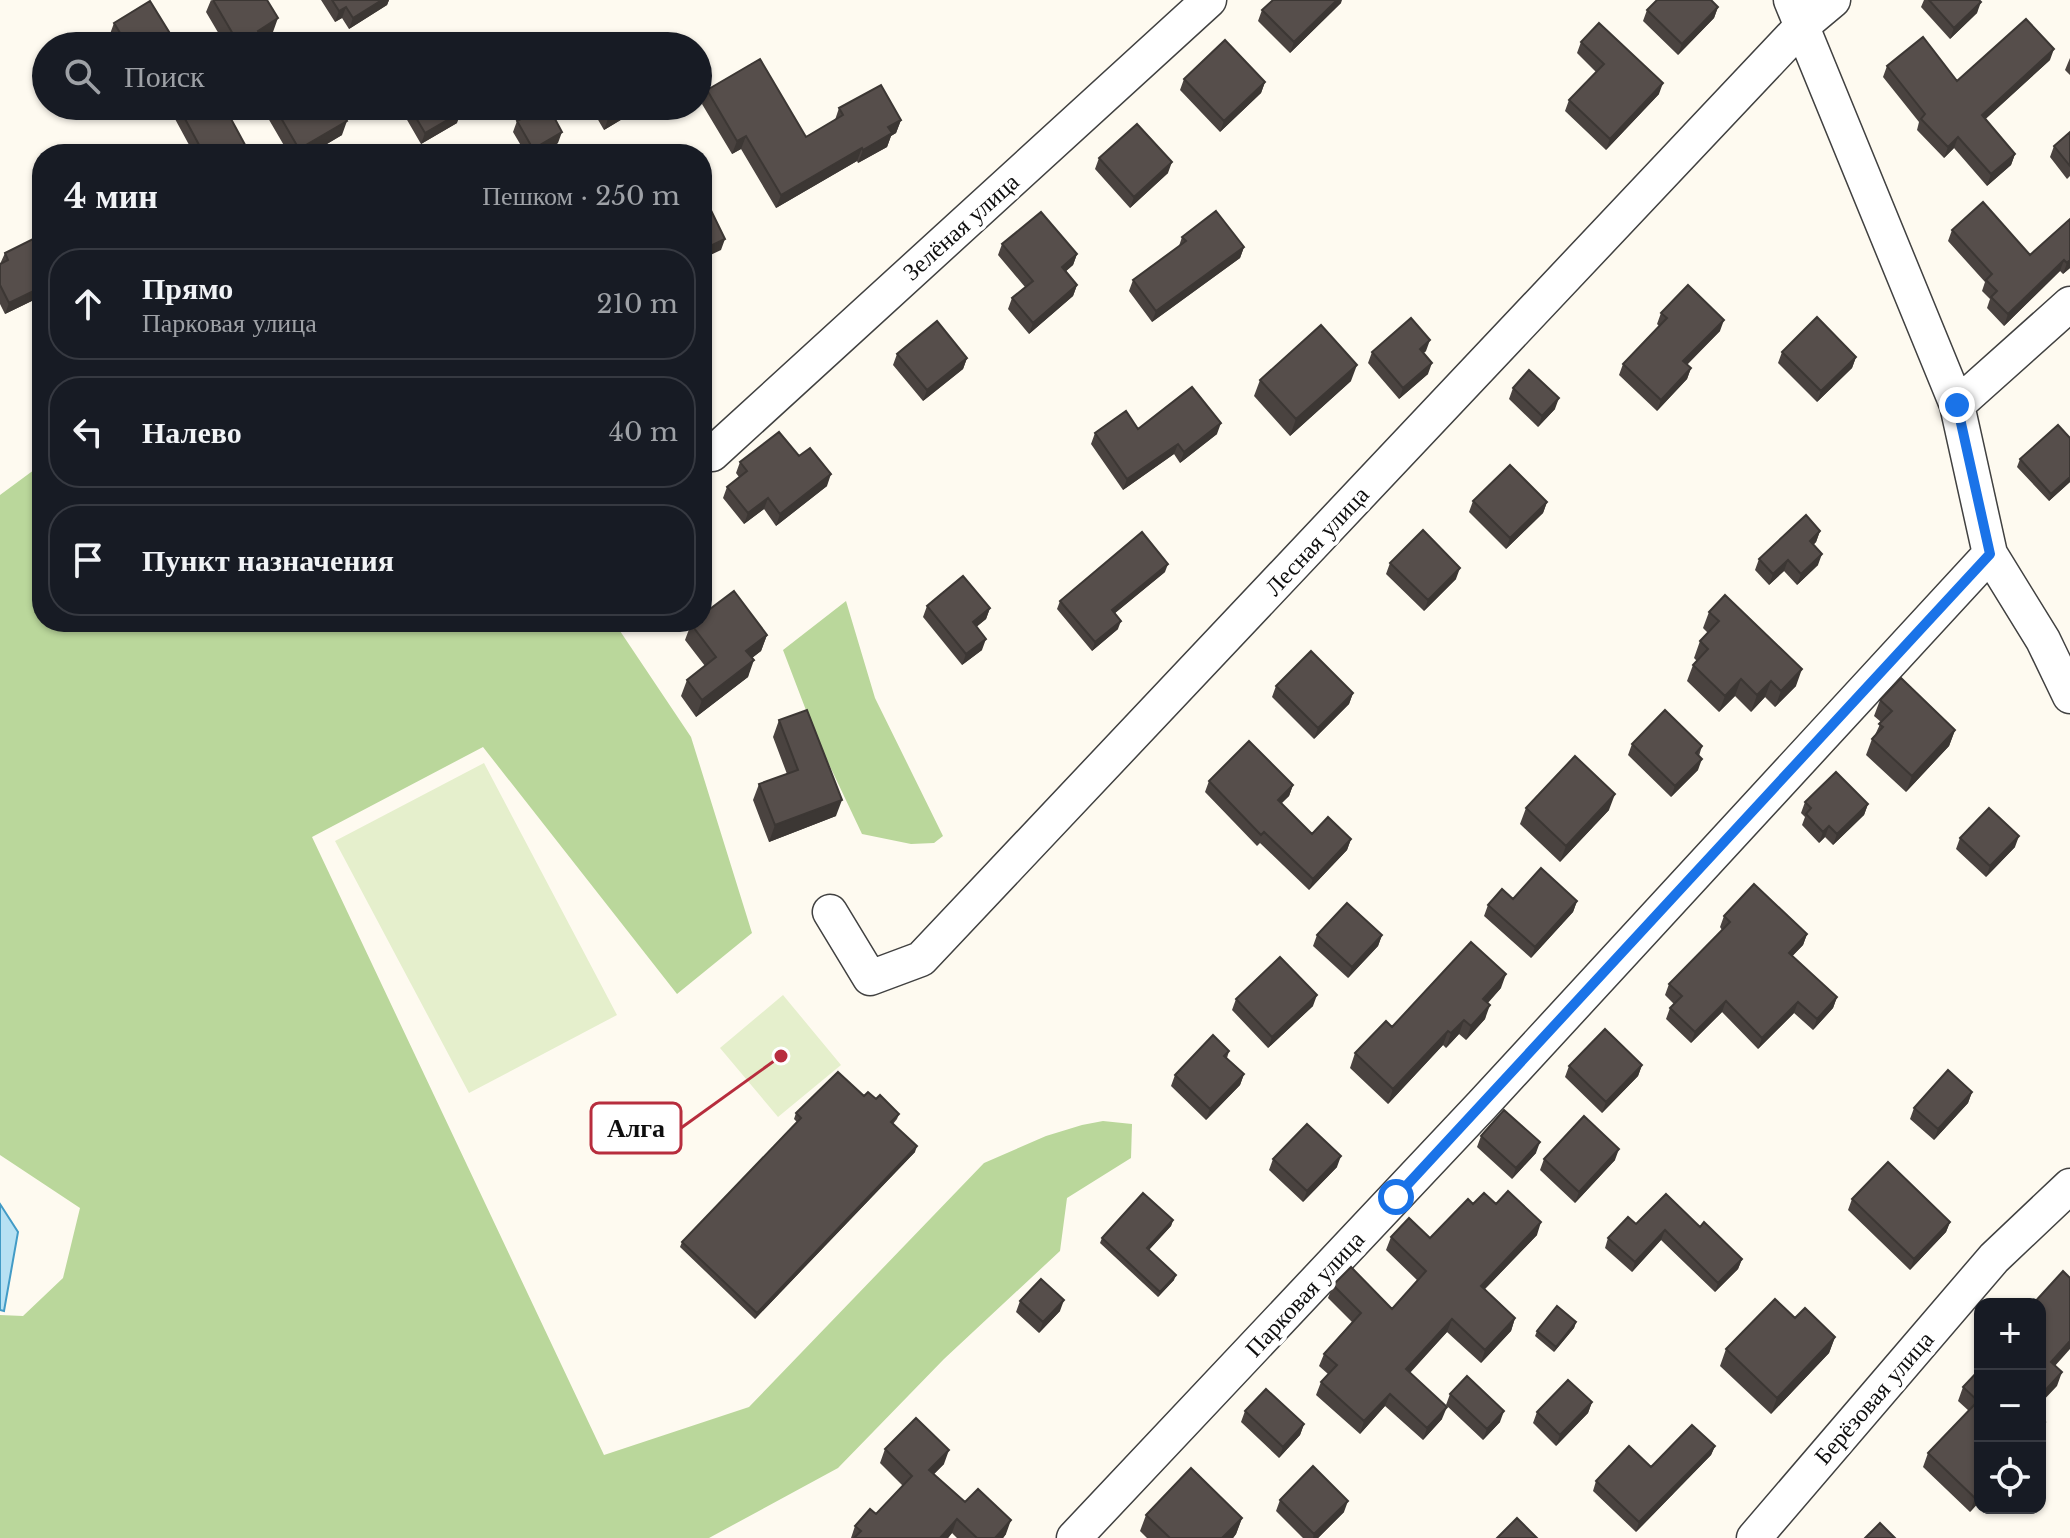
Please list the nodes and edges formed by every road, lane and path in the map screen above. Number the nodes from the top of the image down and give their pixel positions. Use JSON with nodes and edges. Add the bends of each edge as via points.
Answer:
{"nodes":[{"id":1,"x":1209,"y":0,"type":"edge"},
{"id":2,"x":1833,"y":0,"type":"edge"},
{"id":3,"x":1797,"y":13,"type":"edge"},
{"id":4,"x":2070,"y":304,"type":"edge"},
{"id":5,"x":1957,"y":405,"type":"junction"},
{"id":6,"x":712,"y":454,"type":"dead end"},
{"id":7,"x":1990,"y":554,"type":"junction"},
{"id":8,"x":2070,"y":696,"type":"edge"},
{"id":9,"x":830,"y":912,"type":"dead end"},
{"id":10,"x":2070,"y":1186,"type":"edge"},
{"id":11,"x":1074,"y":1538,"type":"edge"},
{"id":12,"x":1754,"y":1538,"type":"edge"}],
"edges":[{"from":1,"to":6,"type":"street","name":"Зелёная улица"},
{"from":2,"to":3,"type":"street"},
{"from":3,"to":5,"type":"street"},
{"from":3,"to":9,"type":"street","name":"Лесная улица","via":[[921,959],[870,978]]},
{"from":4,"to":5,"type":"street"},
{"from":5,"to":7,"type":"street"},
{"from":7,"to":8,"type":"street"},
{"from":7,"to":11,"type":"street","name":"Парковая улица"},
{"from":10,"to":12,"type":"street","name":"Берёзовая улица","via":[[1994,1258]]}]}
